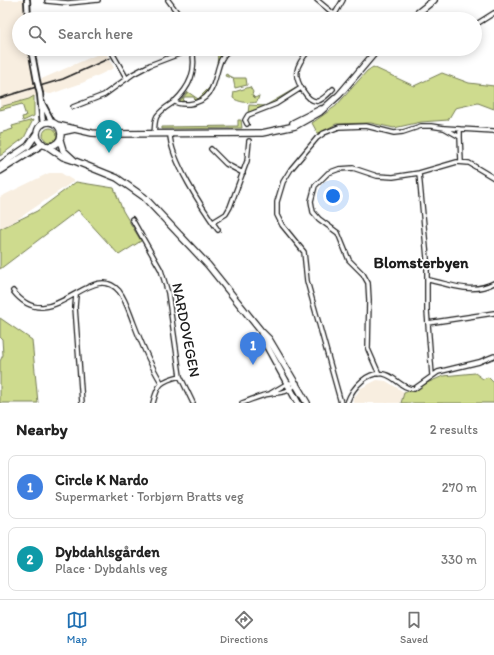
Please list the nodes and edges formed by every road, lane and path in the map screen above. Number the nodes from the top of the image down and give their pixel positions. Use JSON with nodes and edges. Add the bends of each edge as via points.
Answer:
{"nodes":[{"id":1,"x":27,"y":0,"type":"edge"},
{"id":2,"x":98,"y":0,"type":"edge"},
{"id":3,"x":168,"y":0,"type":"edge"},
{"id":4,"x":317,"y":0,"type":"edge"},
{"id":5,"x":343,"y":0,"type":"edge"},
{"id":6,"x":434,"y":0,"type":"edge"},
{"id":7,"x":47,"y":1,"type":"dead end"},
{"id":8,"x":28,"y":12,"type":"edge"},
{"id":9,"x":177,"y":12,"type":"edge"},
{"id":10,"x":332,"y":12,"type":"edge"},
{"id":11,"x":335,"y":12,"type":"edge"},
{"id":12,"x":419,"y":12,"type":"edge"},
{"id":13,"x":494,"y":13,"type":"edge"},
{"id":14,"x":482,"y":21,"type":"edge"},
{"id":15,"x":32,"y":56,"type":"edge"},
{"id":16,"x":114,"y":56,"type":"edge"},
{"id":17,"x":174,"y":56,"type":"edge"},
{"id":18,"x":192,"y":56,"type":"edge"},
{"id":19,"x":223,"y":56,"type":"edge"},
{"id":20,"x":306,"y":56,"type":"edge"},
{"id":21,"x":372,"y":56,"type":"edge"},
{"id":22,"x":127,"y":79,"type":"junction"},
{"id":23,"x":301,"y":88,"type":"junction"},
{"id":24,"x":333,"y":89,"type":"dead end"},
{"id":25,"x":41,"y":101,"type":"junction"},
{"id":26,"x":174,"y":101,"type":"junction"},
{"id":27,"x":73,"y":107,"type":"dead end"},
{"id":28,"x":54,"y":123,"type":"junction"},
{"id":29,"x":42,"y":124,"type":"junction"},
{"id":30,"x":247,"y":124,"type":"dead end"},
{"id":31,"x":444,"y":128,"type":"junction"},
{"id":32,"x":75,"y":129,"type":"junction"},
{"id":33,"x":460,"y":129,"type":"junction"},
{"id":34,"x":494,"y":131,"type":"edge"},
{"id":35,"x":61,"y":132,"type":"junction"},
{"id":36,"x":37,"y":133,"type":"junction"},
{"id":37,"x":154,"y":134,"type":"junction"},
{"id":38,"x":170,"y":134,"type":"junction"},
{"id":39,"x":460,"y":137,"type":"junction"},
{"id":40,"x":60,"y":140,"type":"junction"},
{"id":41,"x":249,"y":141,"type":"dead end"},
{"id":42,"x":45,"y":145,"type":"junction"},
{"id":43,"x":211,"y":149,"type":"dead end"},
{"id":44,"x":75,"y":161,"type":"junction"},
{"id":45,"x":461,"y":162,"type":"junction"},
{"id":46,"x":0,"y":165,"type":"edge"},
{"id":47,"x":0,"y":171,"type":"edge"},
{"id":48,"x":243,"y":173,"type":"junction"},
{"id":49,"x":419,"y":173,"type":"junction"},
{"id":50,"x":494,"y":178,"type":"edge"},
{"id":51,"x":132,"y":219,"type":"dead end"},
{"id":52,"x":213,"y":222,"type":"junction"},
{"id":53,"x":218,"y":230,"type":"dead end"},
{"id":54,"x":428,"y":280,"type":"junction"},
{"id":55,"x":494,"y":283,"type":"edge"},
{"id":56,"x":13,"y":291,"type":"dead end"},
{"id":57,"x":76,"y":295,"type":"junction"},
{"id":58,"x":494,"y":313,"type":"edge"},
{"id":59,"x":428,"y":323,"type":"junction"},
{"id":60,"x":261,"y":332,"type":"junction"},
{"id":61,"x":494,"y":356,"type":"edge"},
{"id":62,"x":379,"y":374,"type":"junction"},
{"id":63,"x":432,"y":375,"type":"junction"},
{"id":64,"x":180,"y":376,"type":"junction"},
{"id":65,"x":161,"y":382,"type":"junction"},
{"id":66,"x":288,"y":383,"type":"junction"},
{"id":67,"x":297,"y":383,"type":"junction"},
{"id":68,"x":291,"y":389,"type":"junction"},
{"id":69,"x":271,"y":394,"type":"junction"},
{"id":70,"x":82,"y":403,"type":"edge"},
{"id":71,"x":153,"y":403,"type":"edge"},
{"id":72,"x":193,"y":403,"type":"edge"},
{"id":73,"x":242,"y":403,"type":"edge"},
{"id":74,"x":298,"y":403,"type":"edge"},
{"id":75,"x":307,"y":403,"type":"edge"},
{"id":76,"x":341,"y":403,"type":"edge"},
{"id":77,"x":347,"y":403,"type":"edge"}],
"edges":[{"from":1,"to":8,"type":"street"},
{"from":2,"to":7,"type":"street","via":[[68,3]]},
{"from":3,"to":9,"type":"street"},
{"from":4,"to":10,"type":"street"},
{"from":5,"to":11,"type":"street"},
{"from":6,"to":12,"type":"main road"},
{"from":13,"to":14,"type":"street"},
{"from":15,"to":25,"type":"street","bridge":true},
{"from":16,"to":22,"type":"street"},
{"from":17,"to":22,"type":"street","via":[[150,65]]},
{"from":18,"to":26,"type":"street","via":[[193,75],[187,88]]},
{"from":19,"to":26,"type":"street","via":[[210,94],[193,103],[179,104]]},
{"from":20,"to":23,"type":"street","via":[[297,70],[297,80]]},
{"from":21,"to":38,"type":"main road","via":[[339,95],[323,108],[290,127],[262,133]]},
{"from":22,"to":27,"type":"street","via":[[104,96]]},
{"from":23,"to":24,"type":"street","via":[[310,100],[316,101]]},
{"from":23,"to":30,"type":"street","via":[[276,104],[248,115],[245,120]]},
{"from":25,"to":28,"type":"street"},
{"from":25,"to":29,"type":"street"},
{"from":26,"to":37,"type":"street","via":[[156,117]]},
{"from":28,"to":29,"type":"main road"},
{"from":28,"to":32,"type":"main road"},
{"from":28,"to":35,"type":"main road"},
{"from":29,"to":36,"type":"main road"},
{"from":31,"to":33,"type":"street"},
{"from":31,"to":39,"type":"street"},
{"from":31,"to":76,"type":"street","via":[[426,126],[394,133],[360,126],[332,129],[317,138],[291,169],[281,188],[276,206],[277,215],[304,252],[306,281]]},
{"from":32,"to":35,"type":"main road"},
{"from":32,"to":37,"type":"main road","via":[[100,134]]},
{"from":33,"to":34,"type":"street"},
{"from":33,"to":39,"type":"street"},
{"from":35,"to":40,"type":"main road"},
{"from":36,"to":42,"type":"main road","via":[[39,140]]},
{"from":36,"to":46,"type":"main road","via":[[28,146]]},
{"from":37,"to":38,"type":"main road"},
{"from":38,"to":52,"type":"street","via":[[177,161]]},
{"from":39,"to":45,"type":"street"},
{"from":40,"to":42,"type":"main road","via":[[55,145]]},
{"from":40,"to":44,"type":"main road","via":[[63,150]]},
{"from":41,"to":48,"type":"street","via":[[248,161]]},
{"from":42,"to":44,"type":"main road","via":[[63,158]]},
{"from":42,"to":47,"type":"main road"},
{"from":43,"to":48,"type":"street","via":[[226,164]]},
{"from":44,"to":60,"type":"main road","via":[[117,178],[144,197],[208,265]]},
{"from":45,"to":49,"type":"street"},
{"from":45,"to":50,"type":"street","via":[[469,163]]},
{"from":48,"to":52,"type":"street","via":[[228,211]]},
{"from":49,"to":54,"type":"street"},
{"from":49,"to":62,"type":"street","via":[[387,177],[349,168],[335,170],[320,179],[311,197],[315,215],[338,233],[349,260],[366,279],[369,300],[368,349]]},
{"from":51,"to":64,"type":"street","name":"NARDOVEGEN","via":[[161,270],[168,292]]},
{"from":52,"to":53,"type":"street"},
{"from":54,"to":55,"type":"street","via":[[470,290]]},
{"from":54,"to":59,"type":"street"},
{"from":56,"to":57,"type":"street","via":[[21,300],[42,306],[60,303]]},
{"from":57,"to":65,"type":"street","via":[[89,285],[99,283],[118,290],[145,353]]},
{"from":57,"to":70,"type":"street","via":[[74,307]]},
{"from":58,"to":59,"type":"street"},
{"from":59,"to":63,"type":"street"},
{"from":60,"to":66,"type":"main road"},
{"from":60,"to":67,"type":"main road","via":[[269,339]]},
{"from":61,"to":63,"type":"street"},
{"from":62,"to":63,"type":"street","via":[[389,376],[412,389],[421,386]]},
{"from":62,"to":77,"type":"street","via":[[358,384]]},
{"from":64,"to":65,"type":"street"},
{"from":64,"to":72,"type":"street","name":"NARDOVEGEN"},
{"from":65,"to":71,"type":"street"},
{"from":66,"to":67,"type":"street"},
{"from":66,"to":68,"type":"main road"},
{"from":66,"to":69,"type":"street"},
{"from":67,"to":68,"type":"street"},
{"from":67,"to":75,"type":"main road"},
{"from":68,"to":69,"type":"street"},
{"from":68,"to":74,"type":"main road"},
{"from":69,"to":73,"type":"street"}]}
